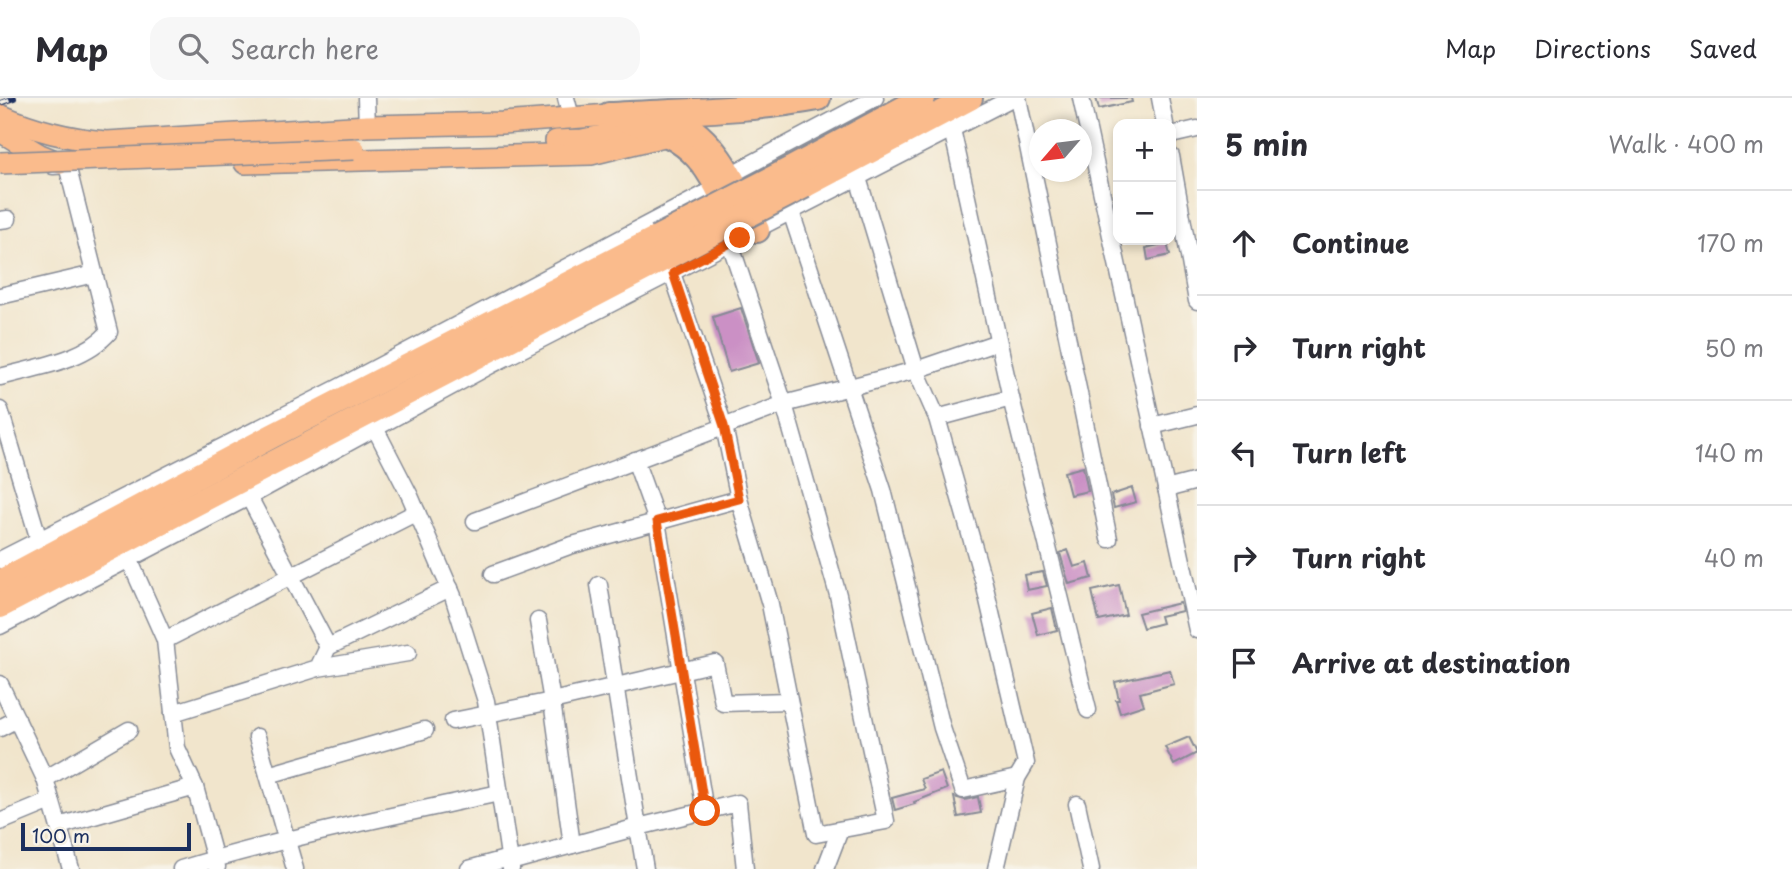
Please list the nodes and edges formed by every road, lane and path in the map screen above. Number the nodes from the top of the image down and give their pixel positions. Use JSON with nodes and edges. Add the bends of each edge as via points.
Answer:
{"nodes":[{"id":1,"x":366,"y":98,"type":"edge"},
{"id":2,"x":818,"y":98,"type":"edge"},
{"id":3,"x":875,"y":98,"type":"edge"},
{"id":4,"x":923,"y":98,"type":"edge"},
{"id":5,"x":970,"y":98,"type":"edge"},
{"id":6,"x":1012,"y":98,"type":"edge"},
{"id":7,"x":1018,"y":98,"type":"edge"},
{"id":8,"x":1081,"y":98,"type":"edge"},
{"id":9,"x":1160,"y":98,"type":"edge"},
{"id":10,"x":791,"y":101,"type":"edge"},
{"id":11,"x":716,"y":104,"type":"edge"},
{"id":12,"x":568,"y":107,"type":"edge"},
{"id":13,"x":0,"y":116,"type":"edge"},
{"id":14,"x":609,"y":116,"type":"joint"},
{"id":15,"x":659,"y":118,"type":"edge"},
{"id":16,"x":1164,"y":119,"type":"edge"},
{"id":17,"x":367,"y":126,"type":"junction"},
{"id":18,"x":952,"y":129,"type":"junction"},
{"id":19,"x":1197,"y":129,"type":"edge"},
{"id":20,"x":0,"y":131,"type":"edge"},
{"id":21,"x":1176,"y":134,"type":"edge"},
{"id":22,"x":0,"y":163,"type":"edge"},
{"id":23,"x":72,"y":167,"type":"junction"},
{"id":24,"x":0,"y":169,"type":"edge"},
{"id":25,"x":797,"y":178,"type":"junction"},
{"id":26,"x":858,"y":178,"type":"junction"},
{"id":27,"x":724,"y":181,"type":"junction"},
{"id":28,"x":1176,"y":182,"type":"edge"},
{"id":29,"x":791,"y":212,"type":"junction"},
{"id":30,"x":742,"y":237,"type":"junction"},
{"id":31,"x":666,"y":256,"type":"junction"},
{"id":32,"x":94,"y":274,"type":"junction"},
{"id":33,"x":0,"y":296,"type":"edge"},
{"id":34,"x":1197,"y":301,"type":"edge"},
{"id":35,"x":999,"y":342,"type":"junction"},
{"id":36,"x":916,"y":370,"type":"junction"},
{"id":37,"x":0,"y":377,"type":"edge"},
{"id":38,"x":849,"y":387,"type":"junction"},
{"id":39,"x":1011,"y":398,"type":"junction"},
{"id":40,"x":784,"y":404,"type":"junction"},
{"id":41,"x":0,"y":410,"type":"edge"},
{"id":42,"x":1197,"y":415,"type":"edge"},
{"id":43,"x":937,"y":418,"type":"junction"},
{"id":44,"x":724,"y":426,"type":"junction"},
{"id":45,"x":1152,"y":426,"type":"junction"},
{"id":46,"x":375,"y":428,"type":"junction"},
{"id":47,"x":6,"y":451,"type":"edge"},
{"id":48,"x":635,"y":460,"type":"junction"},
{"id":49,"x":1197,"y":481,"type":"edge"},
{"id":50,"x":1166,"y":489,"type":"junction"},
{"id":51,"x":249,"y":497,"type":"junction"},
{"id":52,"x":739,"y":499,"type":"junction"},
{"id":53,"x":417,"y":512,"type":"junction"},
{"id":54,"x":475,"y":521,"type":"dead end"},
{"id":55,"x":657,"y":521,"type":"junction"},
{"id":56,"x":1108,"y":539,"type":"dead end"},
{"id":57,"x":39,"y":540,"type":"junction"},
{"id":58,"x":1189,"y":557,"type":"edge"},
{"id":59,"x":129,"y":559,"type":"junction"},
{"id":60,"x":0,"y":560,"type":"edge"},
{"id":61,"x":493,"y":574,"type":"dead end"},
{"id":62,"x":291,"y":576,"type":"junction"},
{"id":63,"x":0,"y":582,"type":"edge"},
{"id":64,"x":599,"y":585,"type":"dead end"},
{"id":65,"x":450,"y":589,"type":"junction"},
{"id":66,"x":0,"y":606,"type":"edge"},
{"id":67,"x":538,"y":621,"type":"dead end"},
{"id":68,"x":0,"y":626,"type":"edge"},
{"id":69,"x":1197,"y":627,"type":"edge"},
{"id":70,"x":165,"y":640,"type":"junction"},
{"id":71,"x":328,"y":647,"type":"junction"},
{"id":72,"x":408,"y":653,"type":"dead end"},
{"id":73,"x":318,"y":668,"type":"junction"},
{"id":74,"x":682,"y":669,"type":"junction"},
{"id":75,"x":0,"y":684,"type":"edge"},
{"id":76,"x":615,"y":686,"type":"junction"},
{"id":77,"x":552,"y":701,"type":"junction"},
{"id":78,"x":788,"y":701,"type":"junction"},
{"id":79,"x":1087,"y":710,"type":"dead end"},
{"id":80,"x":173,"y":713,"type":"junction"},
{"id":81,"x":488,"y":713,"type":"junction"},
{"id":82,"x":17,"y":719,"type":"junction"},
{"id":83,"x":453,"y":721,"type":"dead end"},
{"id":84,"x":0,"y":728,"type":"edge"},
{"id":85,"x":129,"y":730,"type":"dead end"},
{"id":86,"x":425,"y":730,"type":"dead end"},
{"id":87,"x":257,"y":737,"type":"dead end"},
{"id":88,"x":268,"y":775,"type":"junction"},
{"id":89,"x":1017,"y":778,"type":"junction"},
{"id":90,"x":45,"y":779,"type":"junction"},
{"id":91,"x":195,"y":787,"type":"junction"},
{"id":92,"x":499,"y":793,"type":"junction"},
{"id":93,"x":51,"y":801,"type":"junction"},
{"id":94,"x":1077,"y":804,"type":"dead end"},
{"id":95,"x":705,"y":811,"type":"junction"},
{"id":96,"x":0,"y":822,"type":"edge"},
{"id":97,"x":59,"y":826,"type":"junction"},
{"id":98,"x":638,"y":827,"type":"junction"},
{"id":99,"x":840,"y":830,"type":"junction"},
{"id":100,"x":287,"y":841,"type":"junction"},
{"id":101,"x":572,"y":845,"type":"junction"},
{"id":102,"x":510,"y":863,"type":"edge"},
{"id":103,"x":216,"y":864,"type":"edge"},
{"id":104,"x":71,"y":869,"type":"edge"},
{"id":105,"x":181,"y":869,"type":"edge"},
{"id":106,"x":295,"y":869,"type":"edge"},
{"id":107,"x":469,"y":869,"type":"edge"},
{"id":108,"x":645,"y":869,"type":"edge"},
{"id":109,"x":745,"y":869,"type":"edge"},
{"id":110,"x":825,"y":869,"type":"edge"},
{"id":111,"x":996,"y":869,"type":"edge"},
{"id":112,"x":1091,"y":869,"type":"edge"}],
"edges":[{"from":1,"to":17,"type":"street"},
{"from":2,"to":10,"type":"highway"},
{"from":3,"to":27,"type":"street"},
{"from":4,"to":25,"type":"highway"},
{"from":5,"to":25,"type":"highway"},
{"from":6,"to":18,"type":"street"},
{"from":7,"to":56,"type":"street"},
{"from":8,"to":45,"type":"street"},
{"from":9,"to":16,"type":"street"},
{"from":10,"to":11,"type":"highway"},
{"from":11,"to":15,"type":"highway"},
{"from":12,"to":14,"type":"main road"},
{"from":12,"to":17,"type":"main road","via":[[502,123]]},
{"from":13,"to":17,"type":"main road","via":[[48,132],[107,142]]},
{"from":14,"to":15,"type":"highway"},
{"from":15,"to":22,"type":"main road","bridge":true,"via":[[582,140]]},
{"from":15,"to":23,"type":"main road","via":[[591,154]]},
{"from":15,"to":27,"type":"highway"},
{"from":18,"to":26,"type":"street"},
{"from":18,"to":35,"type":"street"},
{"from":19,"to":21,"type":"street"},
{"from":20,"to":23,"type":"main road","via":[[40,155]]},
{"from":23,"to":24,"type":"street"},
{"from":23,"to":32,"type":"street"},
{"from":25,"to":31,"type":"highway","bridge":true},
{"from":26,"to":29,"type":"street"},
{"from":26,"to":36,"type":"street"},
{"from":27,"to":30,"type":"highway"},
{"from":27,"to":57,"type":"street","via":[[338,388]]},
{"from":28,"to":34,"type":"street"},
{"from":29,"to":30,"type":"street"},
{"from":29,"to":38,"type":"street"},
{"from":30,"to":31,"type":"street"},
{"from":30,"to":40,"type":"street"},
{"from":31,"to":44,"type":"street"},
{"from":31,"to":46,"type":"street","via":[[491,365]]},
{"from":31,"to":63,"type":"highway","via":[[272,436]]},
{"from":31,"to":66,"type":"highway"},
{"from":32,"to":33,"type":"street"},
{"from":32,"to":37,"type":"street","via":[[109,332],[100,343],[55,363]]},
{"from":35,"to":36,"type":"street"},
{"from":35,"to":39,"type":"street"},
{"from":36,"to":38,"type":"street"},
{"from":36,"to":43,"type":"street"},
{"from":38,"to":40,"type":"street"},
{"from":38,"to":89,"type":"street","via":[[883,490],[942,728],[963,790]]},
{"from":39,"to":43,"type":"street"},
{"from":39,"to":79,"type":"street"},
{"from":40,"to":44,"type":"street"},
{"from":40,"to":99,"type":"street","via":[[838,596],[886,821]]},
{"from":41,"to":47,"type":"street"},
{"from":42,"to":45,"type":"street"},
{"from":43,"to":89,"type":"street","via":[[984,583],[1026,763]]},
{"from":44,"to":48,"type":"street"},
{"from":44,"to":52,"type":"street"},
{"from":45,"to":50,"type":"street"},
{"from":46,"to":51,"type":"street"},
{"from":46,"to":53,"type":"street"},
{"from":47,"to":57,"type":"street"},
{"from":48,"to":54,"type":"street"},
{"from":48,"to":55,"type":"street"},
{"from":49,"to":50,"type":"street"},
{"from":50,"to":58,"type":"street"},
{"from":51,"to":59,"type":"street"},
{"from":51,"to":62,"type":"street"},
{"from":52,"to":55,"type":"street"},
{"from":52,"to":78,"type":"street","via":[[770,604]]},
{"from":53,"to":62,"type":"street"},
{"from":53,"to":65,"type":"street"},
{"from":55,"to":61,"type":"street"},
{"from":55,"to":74,"type":"street"},
{"from":57,"to":60,"type":"street"},
{"from":58,"to":69,"type":"street"},
{"from":59,"to":68,"type":"street"},
{"from":59,"to":70,"type":"street"},
{"from":62,"to":70,"type":"street"},
{"from":62,"to":71,"type":"street"},
{"from":64,"to":76,"type":"street"},
{"from":65,"to":71,"type":"street"},
{"from":65,"to":81,"type":"street"},
{"from":67,"to":77,"type":"street"},
{"from":70,"to":80,"type":"street"},
{"from":71,"to":73,"type":"street"},
{"from":72,"to":73,"type":"street"},
{"from":73,"to":80,"type":"street"},
{"from":74,"to":76,"type":"street"},
{"from":74,"to":78,"type":"street","via":[[715,663],[723,703]]},
{"from":74,"to":95,"type":"street"},
{"from":75,"to":82,"type":"street"},
{"from":76,"to":77,"type":"street"},
{"from":76,"to":98,"type":"street"},
{"from":77,"to":81,"type":"street"},
{"from":77,"to":101,"type":"street"},
{"from":78,"to":99,"type":"street","via":[[816,834]]},
{"from":80,"to":91,"type":"street","via":[[177,748]]},
{"from":81,"to":83,"type":"street"},
{"from":81,"to":92,"type":"street"},
{"from":82,"to":84,"type":"street"},
{"from":82,"to":90,"type":"street"},
{"from":85,"to":90,"type":"street"},
{"from":86,"to":88,"type":"street"},
{"from":87,"to":88,"type":"street"},
{"from":88,"to":100,"type":"street"},
{"from":89,"to":111,"type":"street"},
{"from":90,"to":93,"type":"street"},
{"from":91,"to":97,"type":"street"},
{"from":91,"to":103,"type":"street"},
{"from":92,"to":100,"type":"street"},
{"from":92,"to":102,"type":"street"},
{"from":93,"to":96,"type":"street"},
{"from":93,"to":97,"type":"street"},
{"from":94,"to":112,"type":"street"},
{"from":95,"to":98,"type":"street"},
{"from":95,"to":109,"type":"street","via":[[738,803]]},
{"from":97,"to":104,"type":"street"},
{"from":98,"to":101,"type":"street"},
{"from":98,"to":108,"type":"street"},
{"from":99,"to":110,"type":"street"},
{"from":100,"to":103,"type":"street"},
{"from":100,"to":106,"type":"street"},
{"from":101,"to":102,"type":"street"},
{"from":102,"to":107,"type":"street"},
{"from":103,"to":105,"type":"street"}]}
